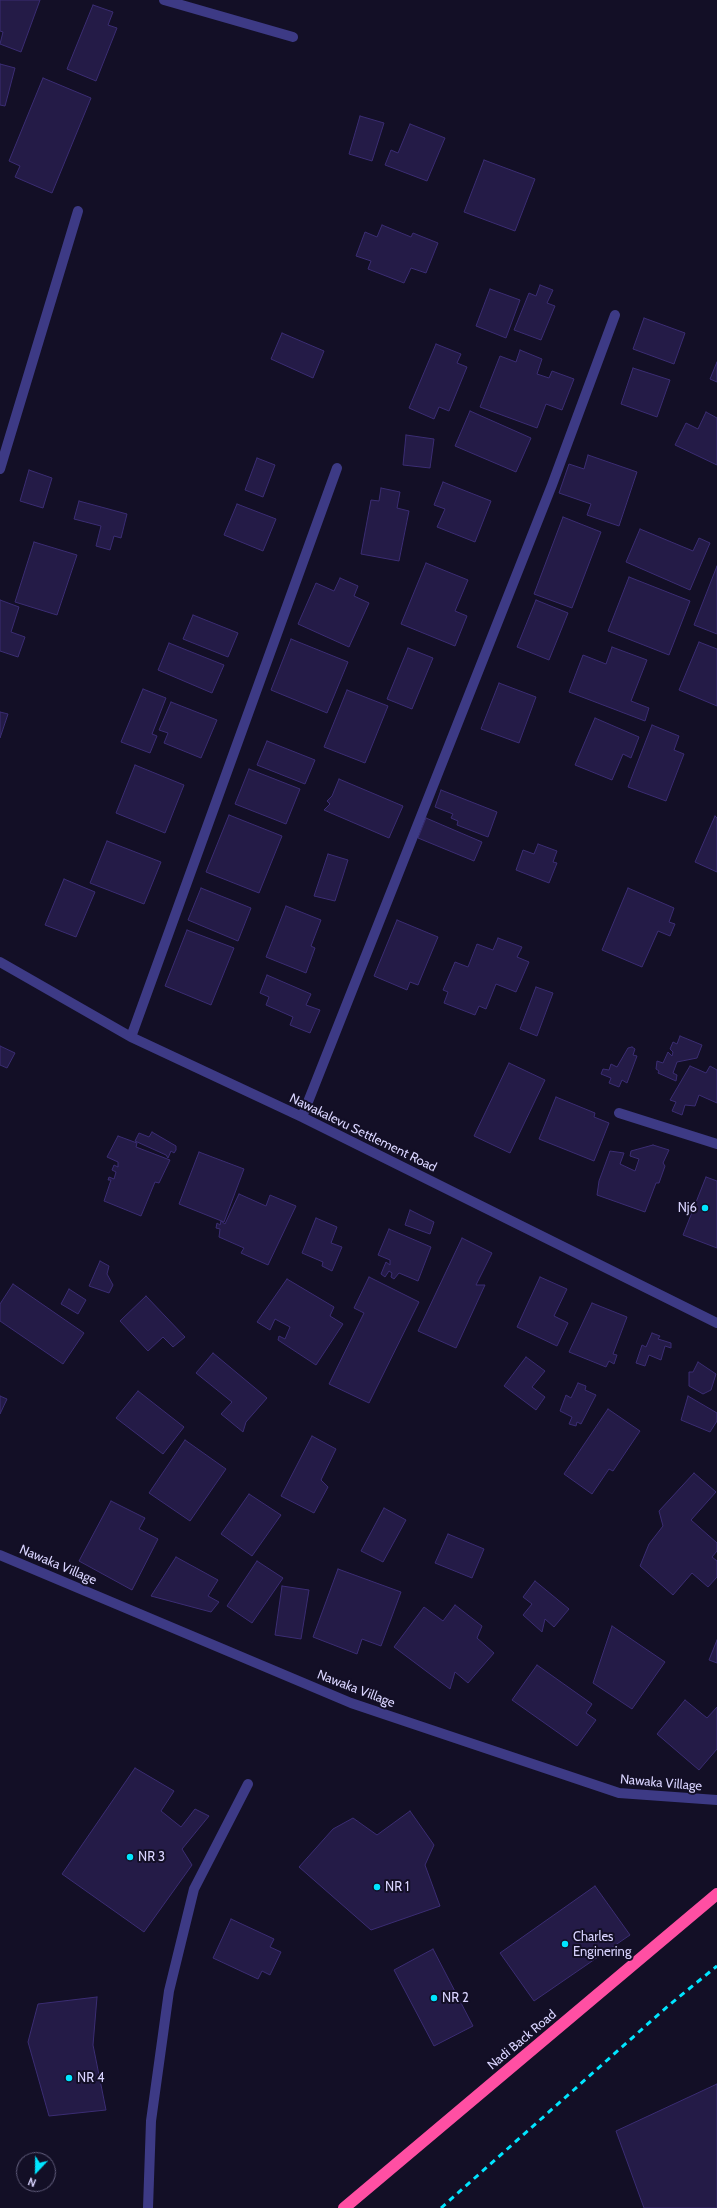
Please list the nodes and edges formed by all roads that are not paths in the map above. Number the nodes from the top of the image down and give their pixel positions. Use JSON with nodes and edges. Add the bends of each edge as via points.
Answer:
{"nodes":[{"id":1,"x":164,"y":0,"type":"edge"},
{"id":2,"x":293,"y":37,"type":"dead end"},
{"id":3,"x":78,"y":211,"type":"dead end"},
{"id":4,"x":615,"y":315,"type":"dead end"},
{"id":5,"x":337,"y":468,"type":"dead end"},
{"id":6,"x":0,"y":469,"type":"edge"},
{"id":7,"x":0,"y":962,"type":"edge"},
{"id":8,"x":131,"y":1037,"type":"junction"},
{"id":9,"x":619,"y":1113,"type":"dead end"},
{"id":10,"x":302,"y":1118,"type":"junction"},
{"id":11,"x":717,"y":1144,"type":"edge"},
{"id":12,"x":717,"y":1323,"type":"edge"},
{"id":13,"x":0,"y":1555,"type":"edge"},
{"id":14,"x":248,"y":1784,"type":"dead end"},
{"id":15,"x":717,"y":1800,"type":"edge"},
{"id":16,"x":717,"y":1894,"type":"edge"},
{"id":17,"x":148,"y":2208,"type":"edge"},
{"id":18,"x":344,"y":2208,"type":"edge"}],
"edges":[{"from":1,"to":2,"type":"street"},
{"from":3,"to":6,"type":"street"},
{"from":4,"to":10,"type":"street","via":[[552,485]]},
{"from":5,"to":8,"type":"street"},
{"from":7,"to":8,"type":"street","name":"Nawakalevu Settlement Road"},
{"from":8,"to":10,"type":"street","name":"Nawakalevu Settlement Road"},
{"from":9,"to":11,"type":"street"},
{"from":10,"to":12,"type":"street","name":"Nawakalevu Settlement Road"},
{"from":13,"to":15,"type":"street","name":"Nawaka Village","via":[[351,1703],[619,1794]]},
{"from":14,"to":17,"type":"street","via":[[194,1889],[171,1983],[151,2121]]},
{"from":16,"to":18,"type":"highway","name":"Nadi Back Road"}]}
